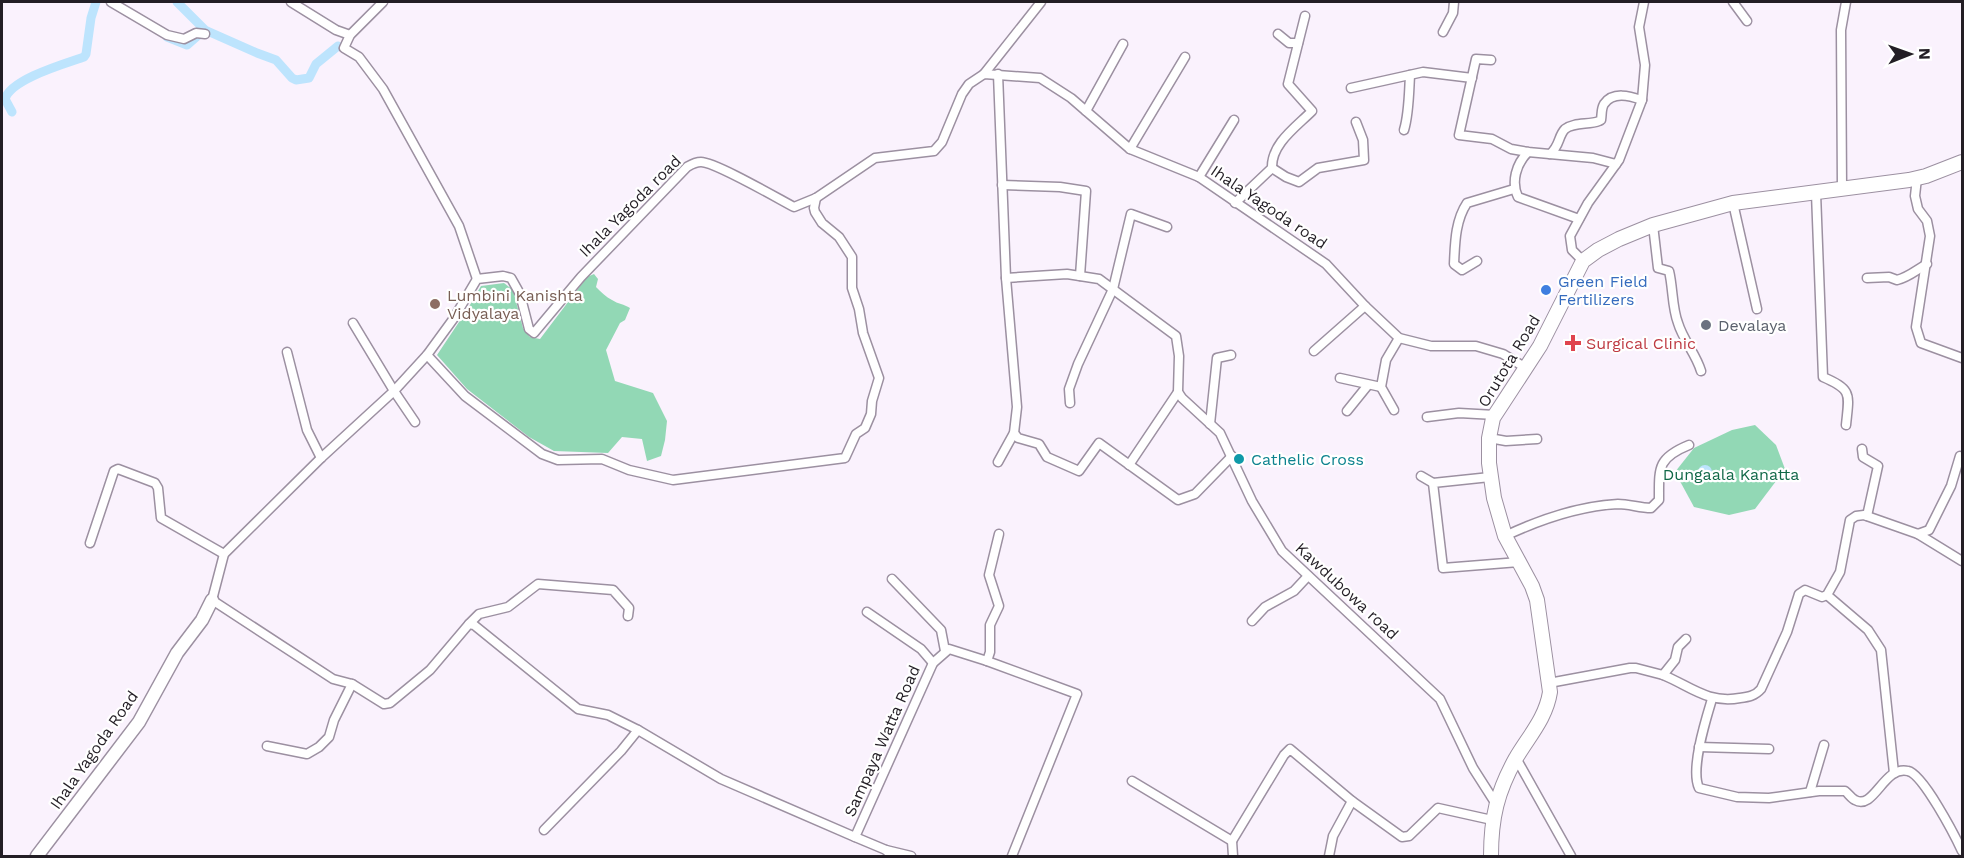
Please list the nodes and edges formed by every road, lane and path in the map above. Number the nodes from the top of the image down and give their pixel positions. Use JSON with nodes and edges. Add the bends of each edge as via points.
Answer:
{"nodes":[{"id":1,"x":111,"y":2,"type":"edge"},
{"id":2,"x":291,"y":2,"type":"edge"},
{"id":3,"x":384,"y":2,"type":"edge"},
{"id":4,"x":1041,"y":2,"type":"edge"},
{"id":5,"x":1454,"y":2,"type":"edge"},
{"id":6,"x":1644,"y":2,"type":"edge"},
{"id":7,"x":1732,"y":2,"type":"edge"},
{"id":8,"x":1846,"y":2,"type":"edge"},
{"id":9,"x":1305,"y":16,"type":"dead end"},
{"id":10,"x":1747,"y":21,"type":"dead end"},
{"id":11,"x":1443,"y":32,"type":"dead end"},
{"id":12,"x":200,"y":33,"type":"dead end"},
{"id":13,"x":1278,"y":34,"type":"dead end"},
{"id":14,"x":350,"y":35,"type":"junction"},
{"id":15,"x":1123,"y":44,"type":"dead end"},
{"id":16,"x":1298,"y":44,"type":"junction"},
{"id":17,"x":1185,"y":57,"type":"dead end"},
{"id":18,"x":1491,"y":60,"type":"dead end"},
{"id":19,"x":984,"y":74,"type":"junction"},
{"id":20,"x":998,"y":74,"type":"junction"},
{"id":21,"x":1410,"y":75,"type":"junction"},
{"id":22,"x":1472,"y":78,"type":"junction"},
{"id":23,"x":1351,"y":88,"type":"dead end"},
{"id":24,"x":1642,"y":100,"type":"junction"},
{"id":25,"x":1086,"y":111,"type":"junction"},
{"id":26,"x":1234,"y":120,"type":"dead end"},
{"id":27,"x":1356,"y":122,"type":"dead end"},
{"id":28,"x":1404,"y":130,"type":"dead end"},
{"id":29,"x":1130,"y":149,"type":"junction"},
{"id":30,"x":1528,"y":152,"type":"junction"},
{"id":31,"x":1550,"y":153,"type":"junction"},
{"id":32,"x":1962,"y":162,"type":"edge"},
{"id":33,"x":1616,"y":164,"type":"junction"},
{"id":34,"x":1272,"y":168,"type":"junction"},
{"id":35,"x":1199,"y":177,"type":"junction"},
{"id":36,"x":1917,"y":178,"type":"junction"},
{"id":37,"x":1002,"y":185,"type":"junction"},
{"id":38,"x":1514,"y":189,"type":"junction"},
{"id":39,"x":1842,"y":189,"type":"junction"},
{"id":40,"x":1816,"y":193,"type":"junction"},
{"id":41,"x":816,"y":198,"type":"junction"},
{"id":42,"x":1235,"y":202,"type":"junction"},
{"id":43,"x":1733,"y":203,"type":"junction"},
{"id":44,"x":1580,"y":219,"type":"junction"},
{"id":45,"x":1653,"y":225,"type":"junction"},
{"id":46,"x":1167,"y":227,"type":"dead end"},
{"id":47,"x":1477,"y":261,"type":"dead end"},
{"id":48,"x":1583,"y":261,"type":"junction"},
{"id":49,"x":1927,"y":264,"type":"junction"},
{"id":50,"x":1080,"y":276,"type":"junction"},
{"id":51,"x":1006,"y":278,"type":"junction"},
{"id":52,"x":1867,"y":278,"type":"dead end"},
{"id":53,"x":477,"y":279,"type":"junction"},
{"id":54,"x":1113,"y":289,"type":"junction"},
{"id":55,"x":1365,"y":306,"type":"junction"},
{"id":56,"x":1757,"y":309,"type":"dead end"},
{"id":57,"x":353,"y":323,"type":"dead end"},
{"id":58,"x":1399,"y":338,"type":"junction"},
{"id":59,"x":1314,"y":351,"type":"dead end"},
{"id":60,"x":287,"y":352,"type":"dead end"},
{"id":61,"x":427,"y":355,"type":"junction"},
{"id":62,"x":1231,"y":355,"type":"dead end"},
{"id":63,"x":1962,"y":358,"type":"edge"},
{"id":64,"x":1526,"y":368,"type":"junction"},
{"id":65,"x":1701,"y":371,"type":"dead end"},
{"id":66,"x":1340,"y":378,"type":"dead end"},
{"id":67,"x":1368,"y":385,"type":"junction"},
{"id":68,"x":1381,"y":387,"type":"junction"},
{"id":69,"x":394,"y":391,"type":"junction"},
{"id":70,"x":1178,"y":392,"type":"junction"},
{"id":71,"x":1070,"y":403,"type":"dead end"},
{"id":72,"x":1394,"y":410,"type":"dead end"},
{"id":73,"x":1347,"y":411,"type":"dead end"},
{"id":74,"x":1495,"y":415,"type":"junction"},
{"id":75,"x":1427,"y":417,"type":"dead end"},
{"id":76,"x":415,"y":422,"type":"dead end"},
{"id":77,"x":1210,"y":424,"type":"junction"},
{"id":78,"x":1846,"y":424,"type":"dead end"},
{"id":79,"x":1014,"y":433,"type":"junction"},
{"id":80,"x":1489,"y":438,"type":"junction"},
{"id":81,"x":1538,"y":439,"type":"dead end"},
{"id":82,"x":1689,"y":445,"type":"dead end"},
{"id":83,"x":1862,"y":449,"type":"dead end"},
{"id":84,"x":1962,"y":455,"type":"edge"},
{"id":85,"x":1232,"y":456,"type":"junction"},
{"id":86,"x":321,"y":458,"type":"junction"},
{"id":87,"x":998,"y":462,"type":"dead end"},
{"id":88,"x":1129,"y":465,"type":"junction"},
{"id":89,"x":1421,"y":476,"type":"dead end"},
{"id":90,"x":1490,"y":477,"type":"junction"},
{"id":91,"x":1433,"y":483,"type":"junction"},
{"id":92,"x":1867,"y":516,"type":"junction"},
{"id":93,"x":999,"y":534,"type":"dead end"},
{"id":94,"x":1918,"y":534,"type":"junction"},
{"id":95,"x":1505,"y":536,"type":"junction"},
{"id":96,"x":90,"y":543,"type":"dead end"},
{"id":97,"x":224,"y":554,"type":"junction"},
{"id":98,"x":1962,"y":561,"type":"edge"},
{"id":99,"x":1519,"y":562,"type":"junction"},
{"id":100,"x":1308,"y":576,"type":"junction"},
{"id":101,"x":892,"y":579,"type":"dead end"},
{"id":102,"x":1827,"y":596,"type":"junction"},
{"id":103,"x":212,"y":600,"type":"junction"},
{"id":104,"x":867,"y":612,"type":"dead end"},
{"id":105,"x":628,"y":616,"type":"dead end"},
{"id":106,"x":1252,"y":621,"type":"dead end"},
{"id":107,"x":469,"y":624,"type":"junction"},
{"id":108,"x":1686,"y":639,"type":"dead end"},
{"id":109,"x":945,"y":651,"type":"junction"},
{"id":110,"x":987,"y":661,"type":"junction"},
{"id":111,"x":933,"y":663,"type":"junction"},
{"id":112,"x":1663,"y":675,"type":"junction"},
{"id":113,"x":352,"y":684,"type":"junction"},
{"id":114,"x":1549,"y":684,"type":"junction"},
{"id":115,"x":1712,"y":699,"type":"junction"},
{"id":116,"x":638,"y":730,"type":"junction"},
{"id":117,"x":1824,"y":745,"type":"dead end"},
{"id":118,"x":267,"y":746,"type":"dead end"},
{"id":119,"x":1699,"y":747,"type":"junction"},
{"id":120,"x":1768,"y":749,"type":"dead end"},
{"id":121,"x":1516,"y":758,"type":"junction"},
{"id":122,"x":1894,"y":773,"type":"junction"},
{"id":123,"x":1132,"y":781,"type":"dead end"},
{"id":124,"x":1810,"y":792,"type":"junction"},
{"id":125,"x":1352,"y":801,"type":"junction"},
{"id":126,"x":1496,"y":804,"type":"junction"},
{"id":127,"x":1492,"y":820,"type":"junction"},
{"id":128,"x":544,"y":830,"type":"dead end"},
{"id":129,"x":855,"y":837,"type":"junction"},
{"id":130,"x":1232,"y":841,"type":"junction"},
{"id":131,"x":1962,"y":851,"type":"edge"},
{"id":132,"x":889,"y":853,"type":"edge"},
{"id":133,"x":37,"y":856,"type":"edge"},
{"id":134,"x":911,"y":856,"type":"edge"},
{"id":135,"x":1012,"y":856,"type":"edge"},
{"id":136,"x":1233,"y":856,"type":"edge"},
{"id":137,"x":1329,"y":856,"type":"edge"},
{"id":138,"x":1491,"y":856,"type":"edge"},
{"id":139,"x":1571,"y":856,"type":"edge"}],
"edges":[{"from":1,"to":12,"type":"street","via":[[167,34],[184,39]]},
{"from":2,"to":14,"type":"street"},
{"from":3,"to":14,"type":"street"},
{"from":4,"to":19,"type":"street"},
{"from":5,"to":11,"type":"street"},
{"from":6,"to":24,"type":"street","via":[[1639,27],[1646,65]]},
{"from":7,"to":10,"type":"street"},
{"from":8,"to":39,"type":"street","via":[[1841,30]]},
{"from":9,"to":16,"type":"street"},
{"from":13,"to":16,"type":"street","via":[[1289,43]]},
{"from":14,"to":53,"type":"street","via":[[344,48],[359,57],[383,89],[459,226]]},
{"from":15,"to":25,"type":"street"},
{"from":16,"to":34,"type":"street","via":[[1288,84],[1312,111],[1276,147]]},
{"from":17,"to":29,"type":"street"},
{"from":18,"to":22,"type":"street","via":[[1476,59]]},
{"from":19,"to":20,"type":"street","name":"Ihala Yagoda road"},
{"from":19,"to":41,"type":"street","name":"Ihala Yagoda road","via":[[962,94],[942,142],[934,151],[875,158]]},
{"from":20,"to":25,"type":"street","name":"Ihala Yagoda road","via":[[1040,78]]},
{"from":20,"to":37,"type":"street"},
{"from":21,"to":22,"type":"street","via":[[1423,72]]},
{"from":21,"to":23,"type":"street"},
{"from":21,"to":28,"type":"street"},
{"from":22,"to":30,"type":"street","via":[[1459,135],[1492,139]]},
{"from":24,"to":31,"type":"street","via":[[1625,95],[1606,101],[1599,121],[1568,127]]},
{"from":24,"to":33,"type":"street"},
{"from":25,"to":29,"type":"street","name":"Ihala Yagoda road"},
{"from":26,"to":35,"type":"street"},
{"from":27,"to":34,"type":"street","via":[[1363,140],[1364,160],[1318,168],[1299,182]]},
{"from":29,"to":35,"type":"street","name":"Ihala Yagoda road"},
{"from":30,"to":31,"type":"street"},
{"from":30,"to":38,"type":"street","via":[[1515,175]]},
{"from":31,"to":33,"type":"street"},
{"from":32,"to":36,"type":"main road"},
{"from":33,"to":44,"type":"street"},
{"from":34,"to":42,"type":"street"},
{"from":35,"to":42,"type":"street","name":"Ihala Yagoda road"},
{"from":36,"to":39,"type":"main road"},
{"from":36,"to":49,"type":"street","via":[[1915,196],[1930,236]]},
{"from":37,"to":50,"type":"street","via":[[1060,186],[1086,191]]},
{"from":37,"to":51,"type":"street"},
{"from":38,"to":44,"type":"street","via":[[1518,197]]},
{"from":38,"to":47,"type":"street","via":[[1467,203],[1462,210],[1454,264],[1462,270]]},
{"from":39,"to":40,"type":"main road"},
{"from":40,"to":43,"type":"main road"},
{"from":40,"to":78,"type":"street","via":[[1823,377],[1842,386],[1849,399]]},
{"from":41,"to":53,"type":"street","name":"Ihala Yagoda road","via":[[794,207],[723,170],[694,162],[581,277],[534,333],[529,329],[520,294],[511,278]]},
{"from":41,"to":61,"type":"street","via":[[815,212],[840,237],[852,257],[852,288],[879,378],[868,421],[856,434],[845,458],[673,480],[602,459],[558,460],[542,454],[465,396]]},
{"from":42,"to":55,"type":"street","name":"Ihala Yagoda road","via":[[1326,264]]},
{"from":43,"to":45,"type":"main road"},
{"from":43,"to":56,"type":"street"},
{"from":44,"to":48,"type":"street","via":[[1570,241],[1572,250]]},
{"from":45,"to":48,"type":"main road","via":[[1619,239]]},
{"from":45,"to":65,"type":"street","via":[[1658,268],[1669,271],[1676,320]]},
{"from":46,"to":54,"type":"street","via":[[1131,214]]},
{"from":48,"to":64,"type":"main road","name":"Orutota Road"},
{"from":49,"to":52,"type":"street","via":[[1897,280]]},
{"from":49,"to":63,"type":"street","via":[[1917,327],[1921,342]]},
{"from":50,"to":51,"type":"street"},
{"from":50,"to":54,"type":"street","via":[[1099,279]]},
{"from":51,"to":79,"type":"street","via":[[1017,407]]},
{"from":53,"to":61,"type":"street"},
{"from":54,"to":70,"type":"street","via":[[1176,336]]},
{"from":54,"to":71,"type":"street","via":[[1078,364],[1069,389]]},
{"from":55,"to":58,"type":"street","name":"Ihala Yagoda road"},
{"from":55,"to":59,"type":"street"},
{"from":57,"to":69,"type":"street"},
{"from":58,"to":64,"type":"street","name":"Ihala Yagoda road","via":[[1431,346],[1476,346],[1503,354]]},
{"from":58,"to":68,"type":"street","via":[[1386,360]]},
{"from":60,"to":86,"type":"street","via":[[307,430]]},
{"from":61,"to":69,"type":"street"},
{"from":62,"to":77,"type":"street","via":[[1218,358]]},
{"from":64,"to":74,"type":"main road","name":"Orutota Road"},
{"from":66,"to":67,"type":"street"},
{"from":67,"to":68,"type":"street"},
{"from":67,"to":73,"type":"street"},
{"from":68,"to":72,"type":"street"},
{"from":69,"to":76,"type":"street"},
{"from":69,"to":86,"type":"street"},
{"from":70,"to":77,"type":"street","name":"Kawdubowa road"},
{"from":70,"to":88,"type":"street"},
{"from":74,"to":75,"type":"street"},
{"from":74,"to":80,"type":"main road","name":"Orutota Road"},
{"from":77,"to":85,"type":"street","name":"Kawdubowa road","via":[[1220,432]]},
{"from":79,"to":87,"type":"street"},
{"from":79,"to":88,"type":"street","via":[[1039,444],[1047,457],[1079,471],[1099,443]]},
{"from":80,"to":81,"type":"street"},
{"from":80,"to":90,"type":"main road","name":"Orutota Road"},
{"from":82,"to":95,"type":"street","via":[[1664,459],[1659,500],[1651,508],[1600,505]]},
{"from":83,"to":92,"type":"street","via":[[1863,457],[1878,466]]},
{"from":84,"to":94,"type":"street","via":[[1929,530]]},
{"from":85,"to":88,"type":"street","via":[[1195,495],[1178,500]]},
{"from":85,"to":100,"type":"street","name":"Kawdubowa road","via":[[1252,501],[1282,550]]},
{"from":86,"to":97,"type":"street"},
{"from":89,"to":91,"type":"street"},
{"from":90,"to":91,"type":"street"},
{"from":90,"to":95,"type":"main road","name":"Orutota Road"},
{"from":91,"to":99,"type":"street","via":[[1443,567]]},
{"from":92,"to":94,"type":"street"},
{"from":92,"to":102,"type":"street","via":[[1850,520],[1840,572]]},
{"from":93,"to":110,"type":"street","via":[[989,575],[999,606],[990,626]]},
{"from":94,"to":98,"type":"street"},
{"from":95,"to":99,"type":"main road","name":"Orutota Road"},
{"from":96,"to":97,"type":"street","via":[[114,471],[118,469],[155,483],[161,518]]},
{"from":97,"to":103,"type":"street"},
{"from":99,"to":114,"type":"main road","name":"Orutota Road","via":[[1537,600]]},
{"from":100,"to":106,"type":"street"},
{"from":100,"to":126,"type":"street","name":"Kawdubowa road","via":[[1440,699],[1473,768]]},
{"from":101,"to":109,"type":"street","via":[[941,630]]},
{"from":102,"to":115,"type":"street","via":[[1804,590],[1799,594],[1787,632],[1756,694]]},
{"from":102,"to":122,"type":"street","via":[[1868,630],[1881,650]]},
{"from":103,"to":113,"type":"street","via":[[333,679]]},
{"from":103,"to":133,"type":"street","name":"Ihala Yagoda Road","via":[[138,722]]},
{"from":104,"to":111,"type":"street","via":[[921,649]]},
{"from":105,"to":107,"type":"street","via":[[629,608],[613,591],[538,584],[508,607],[479,614]]},
{"from":107,"to":113,"type":"street","via":[[430,670],[390,703],[378,702]]},
{"from":107,"to":116,"type":"street","via":[[578,710],[608,715]]},
{"from":108,"to":112,"type":"street"},
{"from":109,"to":110,"type":"street"},
{"from":109,"to":111,"type":"street","name":"Sampaya Watta Road"},
{"from":110,"to":135,"type":"street","via":[[1077,694]]},
{"from":111,"to":129,"type":"street","name":"Sampaya Watta Road"},
{"from":112,"to":114,"type":"street","via":[[1630,668]]},
{"from":112,"to":115,"type":"street"},
{"from":113,"to":118,"type":"street","via":[[329,737],[320,747],[307,754]]},
{"from":114,"to":121,"type":"main road","name":"Orutota Road","via":[[1548,706]]},
{"from":115,"to":119,"type":"street"},
{"from":116,"to":128,"type":"street"},
{"from":116,"to":129,"type":"street","via":[[721,779]]},
{"from":117,"to":124,"type":"street"},
{"from":119,"to":120,"type":"street"},
{"from":119,"to":124,"type":"street","via":[[1699,788],[1737,797],[1769,798]]},
{"from":121,"to":126,"type":"main road","name":"Orutota Road"},
{"from":121,"to":139,"type":"street"},
{"from":122,"to":124,"type":"street","via":[[1867,801],[1854,800],[1845,791]]},
{"from":122,"to":131,"type":"street","via":[[1910,771],[1919,778]]},
{"from":123,"to":130,"type":"street"},
{"from":125,"to":127,"type":"street","via":[[1402,837],[1409,836],[1438,808]]},
{"from":125,"to":130,"type":"street","via":[[1290,749]]},
{"from":125,"to":137,"type":"street","via":[[1333,836]]},
{"from":126,"to":127,"type":"main road","name":"Orutota Road"},
{"from":127,"to":138,"type":"main road","name":"Orutota Road"},
{"from":129,"to":132,"type":"street","name":"Sampaya Watta Road"},
{"from":130,"to":136,"type":"street"},
{"from":132,"to":134,"type":"street","name":"Sampaya Watta Road"}]}
